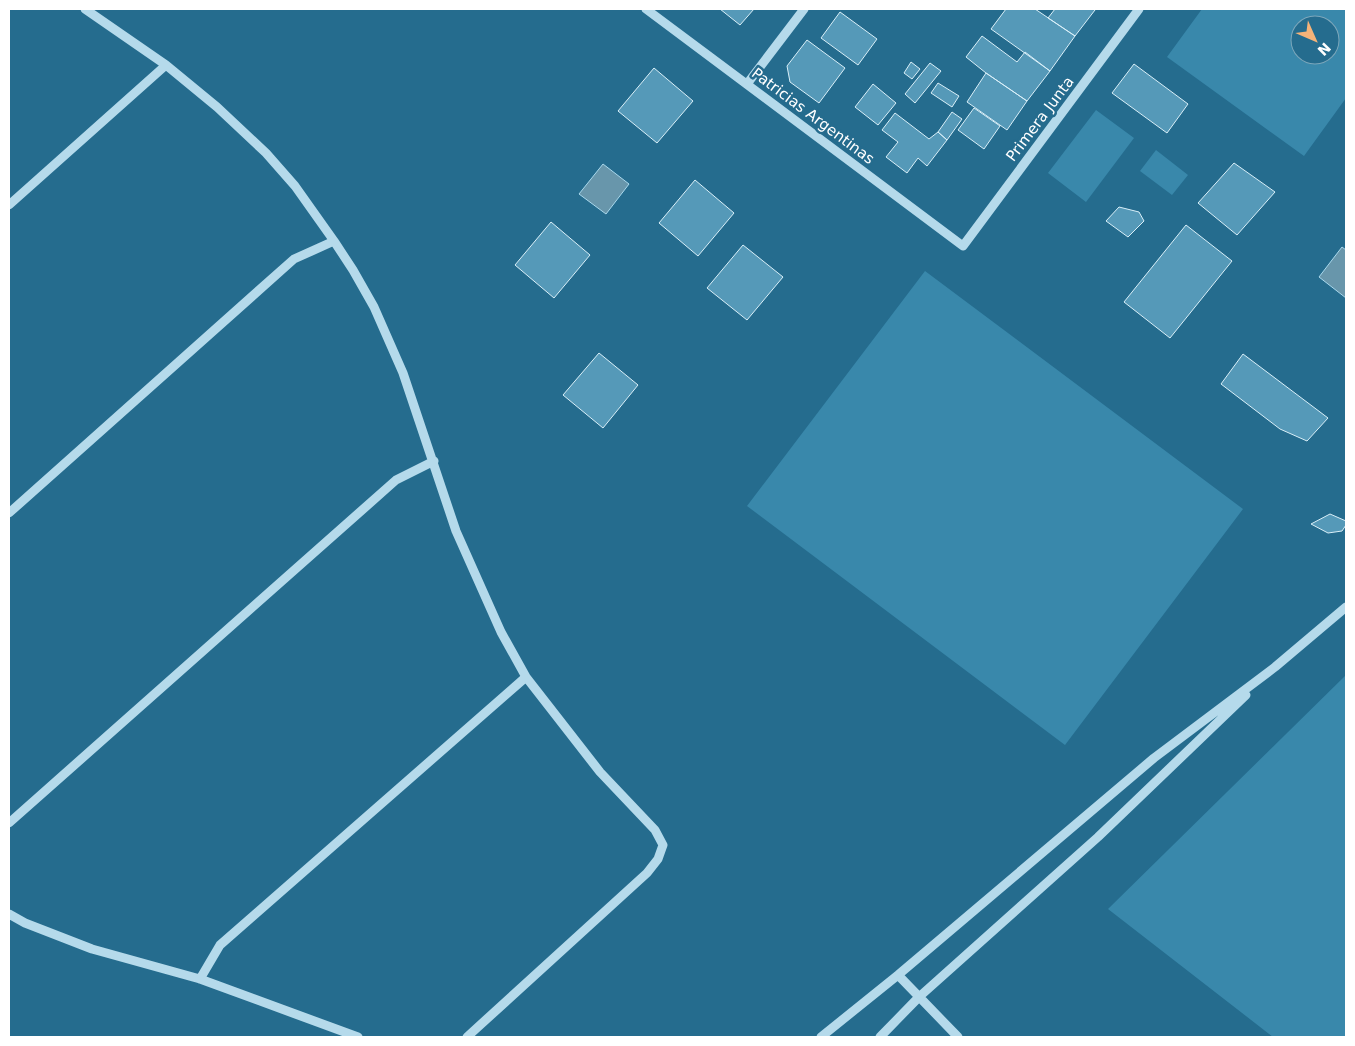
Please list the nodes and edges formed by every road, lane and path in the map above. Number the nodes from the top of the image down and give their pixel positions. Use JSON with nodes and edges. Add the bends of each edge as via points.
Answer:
{"nodes":[{"id":1,"x":85,"y":9,"type":"edge"},
{"id":2,"x":646,"y":9,"type":"edge"},
{"id":3,"x":804,"y":9,"type":"edge"},
{"id":4,"x":1139,"y":9,"type":"edge"},
{"id":5,"x":166,"y":66,"type":"junction"},
{"id":6,"x":747,"y":84,"type":"junction"},
{"id":7,"x":9,"y":205,"type":"edge"},
{"id":8,"x":334,"y":240,"type":"junction"},
{"id":9,"x":963,"y":246,"type":"joint"},
{"id":10,"x":434,"y":461,"type":"junction"},
{"id":11,"x":9,"y":513,"type":"edge"},
{"id":12,"x":1346,"y":607,"type":"edge"},
{"id":13,"x":1275,"y":667,"type":"junction"},
{"id":14,"x":526,"y":677,"type":"junction"},
{"id":15,"x":9,"y":823,"type":"edge"},
{"id":16,"x":9,"y":914,"type":"edge"},
{"id":17,"x":898,"y":974,"type":"junction"},
{"id":18,"x":200,"y":979,"type":"junction"},
{"id":19,"x":919,"y":997,"type":"junction"},
{"id":20,"x":358,"y":1037,"type":"edge"},
{"id":21,"x":467,"y":1037,"type":"edge"},
{"id":22,"x":821,"y":1037,"type":"edge"},
{"id":23,"x":880,"y":1037,"type":"edge"},
{"id":24,"x":958,"y":1037,"type":"edge"}],
"edges":[{"from":1,"to":5,"type":"street"},
{"from":2,"to":6,"type":"street","name":"Patricias Argentinas"},
{"from":3,"to":6,"type":"street"},
{"from":4,"to":9,"type":"street","name":"Primera Junta"},
{"from":5,"to":7,"type":"street"},
{"from":5,"to":8,"type":"street","via":[[217,107],[266,153],[295,186]]},
{"from":6,"to":9,"type":"street","name":"Patricias Argentinas"},
{"from":8,"to":10,"type":"street","via":[[374,307],[403,373]]},
{"from":8,"to":11,"type":"street","via":[[294,259]]},
{"from":10,"to":14,"type":"street","via":[[456,531],[501,632]]},
{"from":10,"to":15,"type":"street","via":[[396,480]]},
{"from":12,"to":13,"type":"street"},
{"from":13,"to":17,"type":"street","via":[[1154,758]]},
{"from":13,"to":19,"type":"street","via":[[1098,837]]},
{"from":14,"to":18,"type":"street","via":[[220,946]]},
{"from":14,"to":21,"type":"street","via":[[600,772],[655,830],[663,845],[658,859],[646,873]]},
{"from":16,"to":18,"type":"street","via":[[92,949]]},
{"from":17,"to":19,"type":"street"},
{"from":17,"to":22,"type":"street"},
{"from":18,"to":20,"type":"street"},
{"from":19,"to":23,"type":"street"},
{"from":19,"to":24,"type":"street"}]}
